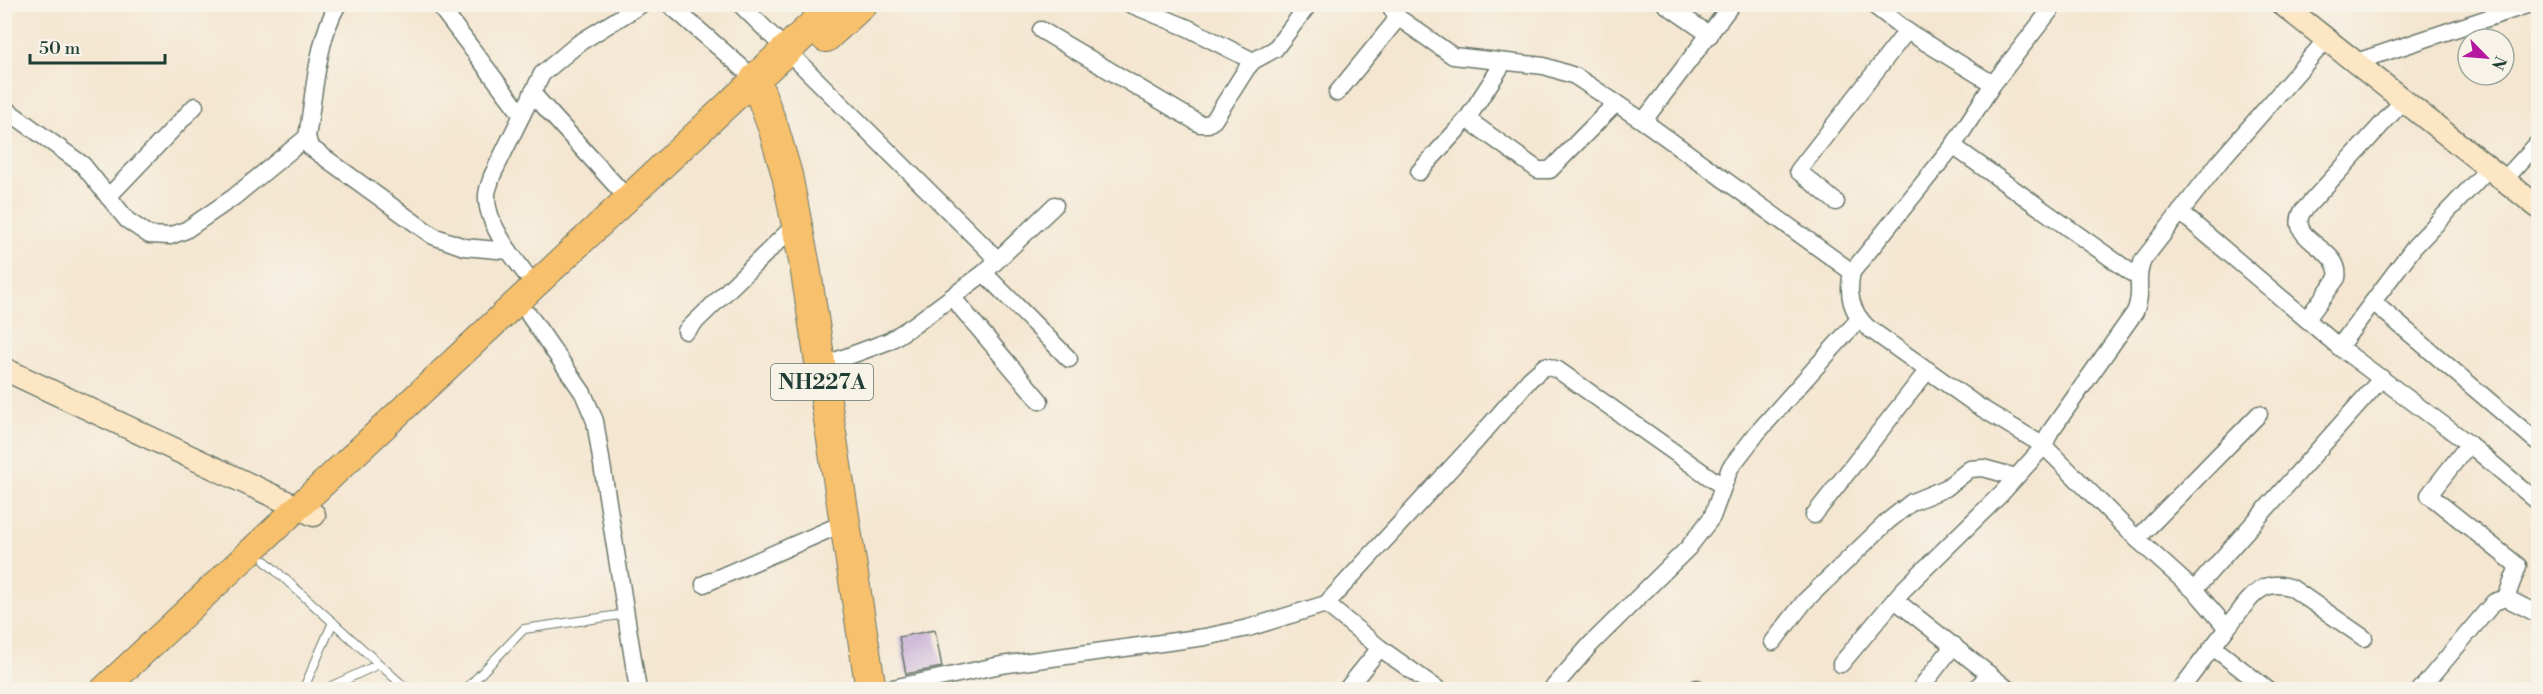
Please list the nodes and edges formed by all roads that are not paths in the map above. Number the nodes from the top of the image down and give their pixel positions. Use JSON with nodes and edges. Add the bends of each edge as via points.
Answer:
{"nodes":[{"id":1,"x":338,"y":4,"type":"edge"},
{"id":2,"x":438,"y":4,"type":"edge"},
{"id":3,"x":642,"y":4,"type":"edge"},
{"id":4,"x":669,"y":4,"type":"edge"},
{"id":5,"x":740,"y":4,"type":"edge"},
{"id":6,"x":836,"y":4,"type":"edge"},
{"id":7,"x":862,"y":4,"type":"edge"},
{"id":8,"x":1130,"y":4,"type":"edge"},
{"id":9,"x":1309,"y":4,"type":"edge"},
{"id":10,"x":1665,"y":4,"type":"edge"},
{"id":11,"x":1732,"y":4,"type":"edge"},
{"id":12,"x":1872,"y":4,"type":"edge"},
{"id":13,"x":2055,"y":4,"type":"edge"},
{"id":14,"x":2282,"y":4,"type":"edge"},
{"id":15,"x":2530,"y":4,"type":"edge"},
{"id":16,"x":1392,"y":10,"type":"edge"},
{"id":17,"x":1041,"y":30,"type":"dead end"},
{"id":18,"x":1907,"y":31,"type":"junction"},
{"id":19,"x":1710,"y":35,"type":"junction"},
{"id":20,"x":2326,"y":40,"type":"junction"},
{"id":21,"x":793,"y":56,"type":"junction"},
{"id":22,"x":1253,"y":61,"type":"junction"},
{"id":23,"x":1504,"y":62,"type":"junction"},
{"id":24,"x":2356,"y":62,"type":"junction"},
{"id":25,"x":1993,"y":84,"type":"junction"},
{"id":26,"x":759,"y":88,"type":"junction"},
{"id":27,"x":532,"y":93,"type":"junction"},
{"id":28,"x":1337,"y":93,"type":"dead end"},
{"id":29,"x":2403,"y":101,"type":"junction"},
{"id":30,"x":1616,"y":103,"type":"junction"},
{"id":31,"x":195,"y":106,"type":"dead end"},
{"id":32,"x":4,"y":108,"type":"edge"},
{"id":33,"x":522,"y":116,"type":"junction"},
{"id":34,"x":1467,"y":119,"type":"junction"},
{"id":35,"x":1646,"y":123,"type":"junction"},
{"id":36,"x":307,"y":137,"type":"junction"},
{"id":37,"x":2538,"y":143,"type":"edge"},
{"id":38,"x":1953,"y":146,"type":"junction"},
{"id":39,"x":1419,"y":172,"type":"dead end"},
{"id":40,"x":2496,"y":174,"type":"junction"},
{"id":41,"x":108,"y":197,"type":"junction"},
{"id":42,"x":628,"y":199,"type":"junction"},
{"id":43,"x":1836,"y":201,"type":"dead end"},
{"id":44,"x":1055,"y":205,"type":"dead end"},
{"id":45,"x":2538,"y":207,"type":"edge"},
{"id":46,"x":2180,"y":213,"type":"junction"},
{"id":47,"x":796,"y":224,"type":"junction"},
{"id":48,"x":509,"y":251,"type":"junction"},
{"id":49,"x":998,"y":259,"type":"junction"},
{"id":50,"x":1852,"y":272,"type":"junction"},
{"id":51,"x":984,"y":273,"type":"junction"},
{"id":52,"x":2136,"y":276,"type":"junction"},
{"id":53,"x":535,"y":286,"type":"junction"},
{"id":54,"x":952,"y":297,"type":"junction"},
{"id":55,"x":2373,"y":302,"type":"junction"},
{"id":56,"x":529,"y":315,"type":"junction"},
{"id":57,"x":1858,"y":319,"type":"junction"},
{"id":58,"x":2307,"y":319,"type":"junction"},
{"id":59,"x":686,"y":330,"type":"dead end"},
{"id":60,"x":2340,"y":347,"type":"junction"},
{"id":61,"x":1069,"y":359,"type":"dead end"},
{"id":62,"x":819,"y":367,"type":"junction"},
{"id":63,"x":4,"y":369,"type":"edge"},
{"id":64,"x":1928,"y":370,"type":"junction"},
{"id":65,"x":2382,"y":378,"type":"junction"},
{"id":66,"x":1040,"y":401,"type":"dead end"},
{"id":67,"x":2259,"y":414,"type":"dead end"},
{"id":68,"x":2536,"y":441,"type":"dead end"},
{"id":69,"x":2469,"y":444,"type":"junction"},
{"id":70,"x":2044,"y":446,"type":"junction"},
{"id":71,"x":2016,"y":477,"type":"junction"},
{"id":72,"x":1722,"y":486,"type":"junction"},
{"id":73,"x":2538,"y":502,"type":"edge"},
{"id":74,"x":307,"y":511,"type":"junction"},
{"id":75,"x":1814,"y":515,"type":"dead end"},
{"id":76,"x":844,"y":523,"type":"junction"},
{"id":77,"x":2137,"y":539,"type":"junction"},
{"id":78,"x":265,"y":561,"type":"junction"},
{"id":79,"x":704,"y":584,"type":"dead end"},
{"id":80,"x":2194,"y":590,"type":"junction"},
{"id":81,"x":2506,"y":598,"type":"junction"},
{"id":82,"x":1895,"y":600,"type":"junction"},
{"id":83,"x":1326,"y":604,"type":"junction"},
{"id":84,"x":627,"y":614,"type":"junction"},
{"id":85,"x":2538,"y":614,"type":"edge"},
{"id":86,"x":333,"y":622,"type":"junction"},
{"id":87,"x":2227,"y":628,"type":"junction"},
{"id":88,"x":2364,"y":638,"type":"dead end"},
{"id":89,"x":1773,"y":642,"type":"dead end"},
{"id":90,"x":1954,"y":645,"type":"junction"},
{"id":91,"x":2212,"y":647,"type":"junction"},
{"id":92,"x":1380,"y":648,"type":"junction"},
{"id":93,"x":379,"y":664,"type":"junction"},
{"id":94,"x":1841,"y":664,"type":"dead end"},
{"id":95,"x":1989,"y":674,"type":"junction"},
{"id":96,"x":104,"y":690,"type":"edge"},
{"id":97,"x":130,"y":690,"type":"edge"},
{"id":98,"x":303,"y":690,"type":"edge"},
{"id":99,"x":323,"y":690,"type":"edge"},
{"id":100,"x":408,"y":690,"type":"edge"},
{"id":101,"x":465,"y":690,"type":"edge"},
{"id":102,"x":638,"y":690,"type":"edge"},
{"id":103,"x":871,"y":690,"type":"edge"},
{"id":104,"x":883,"y":690,"type":"edge"},
{"id":105,"x":1346,"y":690,"type":"edge"},
{"id":106,"x":1439,"y":690,"type":"edge"},
{"id":107,"x":1551,"y":690,"type":"edge"},
{"id":108,"x":1919,"y":690,"type":"edge"},
{"id":109,"x":1975,"y":690,"type":"edge"},
{"id":110,"x":2009,"y":690,"type":"edge"},
{"id":111,"x":2180,"y":690,"type":"edge"},
{"id":112,"x":2268,"y":690,"type":"edge"},
{"id":113,"x":2420,"y":690,"type":"edge"}],
"edges":[{"from":1,"to":36,"type":"street","via":[[326,31]]},
{"from":2,"to":33,"type":"street"},
{"from":3,"to":27,"type":"street","via":[[555,62],[542,74]]},
{"from":4,"to":26,"type":"street"},
{"from":5,"to":21,"type":"street"},
{"from":6,"to":21,"type":"highway"},
{"from":7,"to":21,"type":"highway"},
{"from":8,"to":22,"type":"street"},
{"from":9,"to":22,"type":"street","via":[[1275,49]]},
{"from":10,"to":19,"type":"street"},
{"from":11,"to":19,"type":"street"},
{"from":12,"to":18,"type":"street"},
{"from":13,"to":25,"type":"street"},
{"from":14,"to":20,"type":"street"},
{"from":15,"to":24,"type":"street"},
{"from":16,"to":23,"type":"street","via":[[1453,56]]},
{"from":16,"to":28,"type":"street","via":[[1394,23]]},
{"from":17,"to":22,"type":"street","via":[[1200,124],[1214,120]]},
{"from":18,"to":25,"type":"street"},
{"from":18,"to":43,"type":"street","via":[[1798,171]]},
{"from":19,"to":35,"type":"street","via":[[1648,115]]},
{"from":20,"to":24,"type":"street"},
{"from":20,"to":46,"type":"street"},
{"from":21,"to":26,"type":"highway"},
{"from":21,"to":49,"type":"street"},
{"from":23,"to":30,"type":"street","via":[[1575,76]]},
{"from":23,"to":34,"type":"street"},
{"from":24,"to":29,"type":"street"},
{"from":25,"to":38,"type":"street"},
{"from":26,"to":42,"type":"main road"},
{"from":26,"to":47,"type":"highway","number":"NH227A","via":[[787,175]]},
{"from":26,"to":56,"type":"main road"},
{"from":27,"to":33,"type":"street"},
{"from":27,"to":42,"type":"street"},
{"from":29,"to":40,"type":"street"},
{"from":29,"to":58,"type":"street","via":[[2298,220],[2300,230],[2335,262],[2338,270],[2337,278]]},
{"from":30,"to":34,"type":"street","via":[[1544,172]]},
{"from":30,"to":35,"type":"street"},
{"from":31,"to":41,"type":"street"},
{"from":32,"to":41,"type":"street","via":[[83,165]]},
{"from":33,"to":48,"type":"street","via":[[487,194],[489,209]]},
{"from":34,"to":39,"type":"street"},
{"from":35,"to":50,"type":"street"},
{"from":36,"to":41,"type":"street","via":[[234,197],[177,235],[149,235],[127,220]]},
{"from":36,"to":48,"type":"street","via":[[315,152],[433,236],[464,247]]},
{"from":37,"to":40,"type":"street"},
{"from":38,"to":50,"type":"street"},
{"from":38,"to":52,"type":"street"},
{"from":40,"to":45,"type":"street"},
{"from":40,"to":55,"type":"street","via":[[2414,247]]},
{"from":42,"to":53,"type":"main road"},
{"from":44,"to":49,"type":"street"},
{"from":46,"to":52,"type":"street","via":[[2143,260]]},
{"from":46,"to":58,"type":"street"},
{"from":47,"to":59,"type":"street"},
{"from":47,"to":62,"type":"highway","number":"NH227A"},
{"from":48,"to":53,"type":"street"},
{"from":49,"to":51,"type":"street"},
{"from":50,"to":57,"type":"street","via":[[1849,297]]},
{"from":51,"to":54,"type":"street"},
{"from":51,"to":61,"type":"street"},
{"from":52,"to":70,"type":"street","via":[[2140,299],[2135,312]]},
{"from":53,"to":74,"type":"main road"},
{"from":54,"to":62,"type":"street","via":[[889,341]]},
{"from":54,"to":66,"type":"street"},
{"from":55,"to":60,"type":"street"},
{"from":55,"to":68,"type":"street"},
{"from":56,"to":74,"type":"main road"},
{"from":56,"to":84,"type":"street","via":[[584,393],[595,421]]},
{"from":57,"to":64,"type":"street"},
{"from":57,"to":72,"type":"street","via":[[1757,433],[1730,468]]},
{"from":58,"to":60,"type":"street"},
{"from":60,"to":65,"type":"street"},
{"from":62,"to":76,"type":"highway","number":"NH227A"},
{"from":63,"to":74,"type":"street"},
{"from":64,"to":70,"type":"street"},
{"from":64,"to":75,"type":"street"},
{"from":65,"to":69,"type":"street"},
{"from":65,"to":80,"type":"street"},
{"from":67,"to":77,"type":"street"},
{"from":69,"to":73,"type":"street"},
{"from":69,"to":81,"type":"street","via":[[2429,495],[2518,566]]},
{"from":70,"to":71,"type":"street"},
{"from":70,"to":77,"type":"street"},
{"from":71,"to":82,"type":"street"},
{"from":71,"to":89,"type":"street","via":[[1983,468],[1971,469],[1946,488],[1912,502],[1804,601]]},
{"from":72,"to":83,"type":"street","via":[[1558,370],[1545,366]]},
{"from":72,"to":107,"type":"street","via":[[1712,517],[1688,548],[1590,645]]},
{"from":74,"to":78,"type":"main road"},
{"from":74,"to":96,"type":"main road"},
{"from":76,"to":79,"type":"street"},
{"from":76,"to":103,"type":"highway","number":"NH227A"},
{"from":77,"to":80,"type":"street"},
{"from":78,"to":86,"type":"lane"},
{"from":78,"to":97,"type":"main road"},
{"from":80,"to":87,"type":"street"},
{"from":81,"to":85,"type":"street"},
{"from":81,"to":113,"type":"street","via":[[2494,602]]},
{"from":82,"to":90,"type":"street"},
{"from":82,"to":94,"type":"street"},
{"from":83,"to":92,"type":"street"},
{"from":83,"to":104,"type":"street","via":[[1205,637],[1001,665]]},
{"from":84,"to":101,"type":"lane","via":[[524,629]]},
{"from":84,"to":102,"type":"street"},
{"from":86,"to":93,"type":"lane"},
{"from":86,"to":98,"type":"lane"},
{"from":87,"to":88,"type":"street","via":[[2256,593],[2268,584],[2278,583],[2292,588]]},
{"from":87,"to":91,"type":"street"},
{"from":90,"to":95,"type":"street"},
{"from":90,"to":108,"type":"street"},
{"from":91,"to":111,"type":"street"},
{"from":91,"to":112,"type":"street"},
{"from":92,"to":105,"type":"street"},
{"from":92,"to":106,"type":"street"},
{"from":93,"to":99,"type":"lane"},
{"from":93,"to":100,"type":"lane"},
{"from":95,"to":109,"type":"street"},
{"from":95,"to":110,"type":"street"}]}
